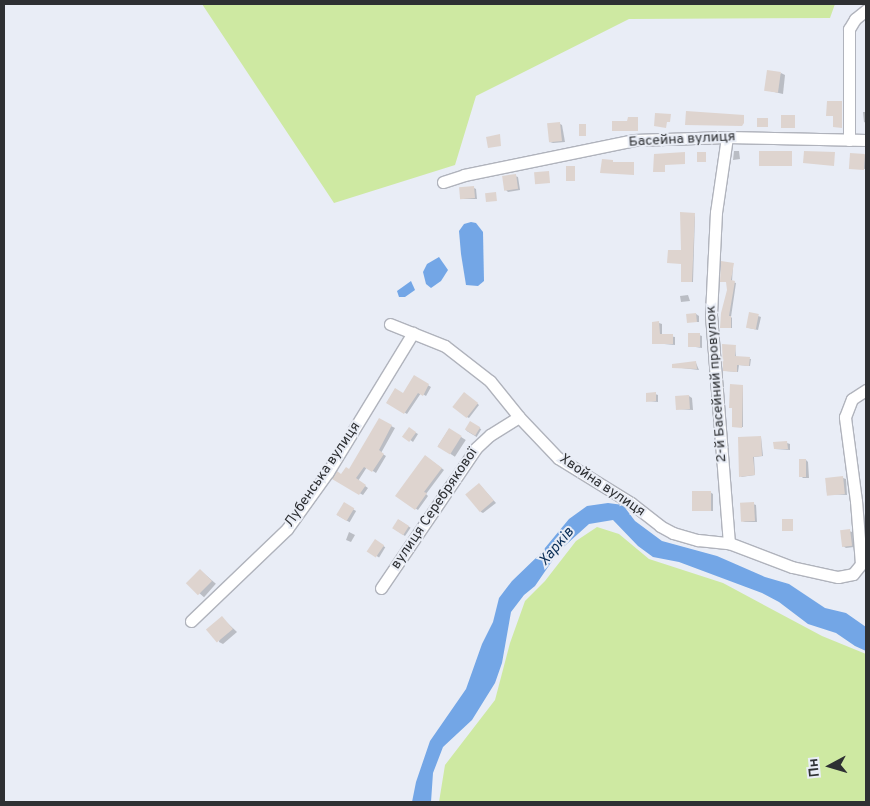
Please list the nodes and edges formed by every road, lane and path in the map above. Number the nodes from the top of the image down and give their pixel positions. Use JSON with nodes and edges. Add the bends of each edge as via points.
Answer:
{"nodes":[{"id":1,"x":866,"y":10,"type":"edge"},
{"id":2,"x":728,"y":137,"type":"junction"},
{"id":3,"x":849,"y":140,"type":"junction"},
{"id":4,"x":866,"y":140,"type":"edge"},
{"id":5,"x":443,"y":182,"type":"dead end"},
{"id":6,"x":390,"y":324,"type":"dead end"},
{"id":7,"x":413,"y":333,"type":"junction"},
{"id":8,"x":866,"y":390,"type":"edge"},
{"id":9,"x":518,"y":417,"type":"junction"},
{"id":10,"x":866,"y":494,"type":"edge"},
{"id":11,"x":856,"y":501,"type":"junction"},
{"id":12,"x":728,"y":543,"type":"junction"},
{"id":13,"x":380,"y":588,"type":"dead end"},
{"id":14,"x":191,"y":621,"type":"dead end"}],
"edges":[{"from":1,"to":3,"type":"street","via":[[849,29]]},
{"from":2,"to":3,"type":"street","name":"Басейна вулиця"},
{"from":2,"to":5,"type":"street","name":"Басейна вулиця","via":[[634,140]]},
{"from":2,"to":12,"type":"street","name":"2-й Басейний провулок","via":[[716,212],[710,314]]},
{"from":3,"to":4,"type":"street","name":"Басейна вулиця"},
{"from":6,"to":7,"type":"street","name":"Хвойна вулиця"},
{"from":7,"to":9,"type":"street","name":"Хвойна вулиця","via":[[445,346],[490,381]]},
{"from":7,"to":14,"type":"street","name":"Лубeнська вулиця","via":[[328,472],[287,529]]},
{"from":8,"to":11,"type":"street","via":[[852,399],[845,417]]},
{"from":9,"to":12,"type":"street","name":"Хвойна вулиця","via":[[558,458],[623,498],[660,526],[698,540]]},
{"from":9,"to":13,"type":"street","name":"вулиця Серебрякової","via":[[476,448]]},
{"from":10,"to":11,"type":"street"},
{"from":11,"to":12,"type":"street","name":"Хвойна вулиця","via":[[861,559],[853,574],[838,577],[792,567]]}]}
